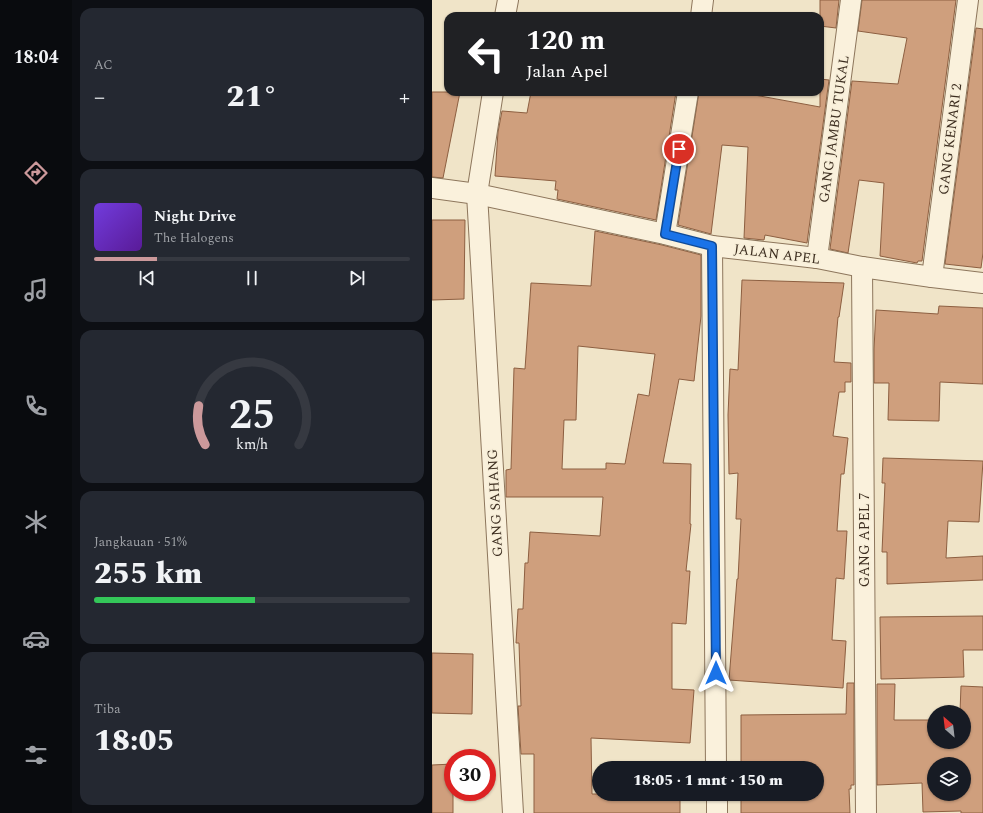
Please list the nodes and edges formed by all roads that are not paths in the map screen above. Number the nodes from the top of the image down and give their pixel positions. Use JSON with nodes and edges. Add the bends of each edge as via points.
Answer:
{"nodes":[{"id":1,"x":508,"y":0,"type":"edge"},
{"id":2,"x":703,"y":0,"type":"edge"},
{"id":3,"x":851,"y":0,"type":"edge"},
{"id":4,"x":968,"y":0,"type":"edge"},
{"id":5,"x":506,"y":12,"type":"edge"},
{"id":6,"x":702,"y":12,"type":"edge"},
{"id":7,"x":492,"y":96,"type":"edge"},
{"id":8,"x":687,"y":96,"type":"edge"},
{"id":9,"x":432,"y":188,"type":"edge"},
{"id":10,"x":477,"y":194,"type":"junction"},
{"id":11,"x":665,"y":234,"type":"junction"},
{"id":12,"x":712,"y":246,"type":"junction"},
{"id":13,"x":817,"y":258,"type":"junction"},
{"id":14,"x":862,"y":267,"type":"junction"},
{"id":15,"x":932,"y":277,"type":"junction"},
{"id":16,"x":983,"y":284,"type":"edge"},
{"id":17,"x":716,"y":761,"type":"edge"},
{"id":18,"x":717,"y":801,"type":"edge"},
{"id":19,"x":512,"y":813,"type":"edge"},
{"id":20,"x":717,"y":813,"type":"edge"},
{"id":21,"x":866,"y":813,"type":"edge"}],
"edges":[{"from":1,"to":5,"type":"street"},
{"from":2,"to":6,"type":"street"},
{"from":3,"to":13,"type":"street","name":"GANG JAMBU TUKAL"},
{"from":4,"to":15,"type":"street","name":"GANG KENARI 2"},
{"from":7,"to":10,"type":"street","name":"GANG SAHANG"},
{"from":8,"to":11,"type":"street"},
{"from":9,"to":10,"type":"street","name":"JALAN APEL"},
{"from":10,"to":11,"type":"street","name":"JALAN APEL"},
{"from":10,"to":19,"type":"street","name":"GANG SAHANG"},
{"from":11,"to":12,"type":"street","name":"JALAN APEL"},
{"from":12,"to":13,"type":"street","name":"JALAN APEL"},
{"from":12,"to":17,"type":"street"},
{"from":13,"to":14,"type":"street","name":"JALAN APEL"},
{"from":14,"to":15,"type":"street","name":"JALAN APEL"},
{"from":14,"to":21,"type":"street","name":"GANG APEL 7"},
{"from":15,"to":16,"type":"street","name":"JALAN APEL"},
{"from":18,"to":20,"type":"street"}]}
